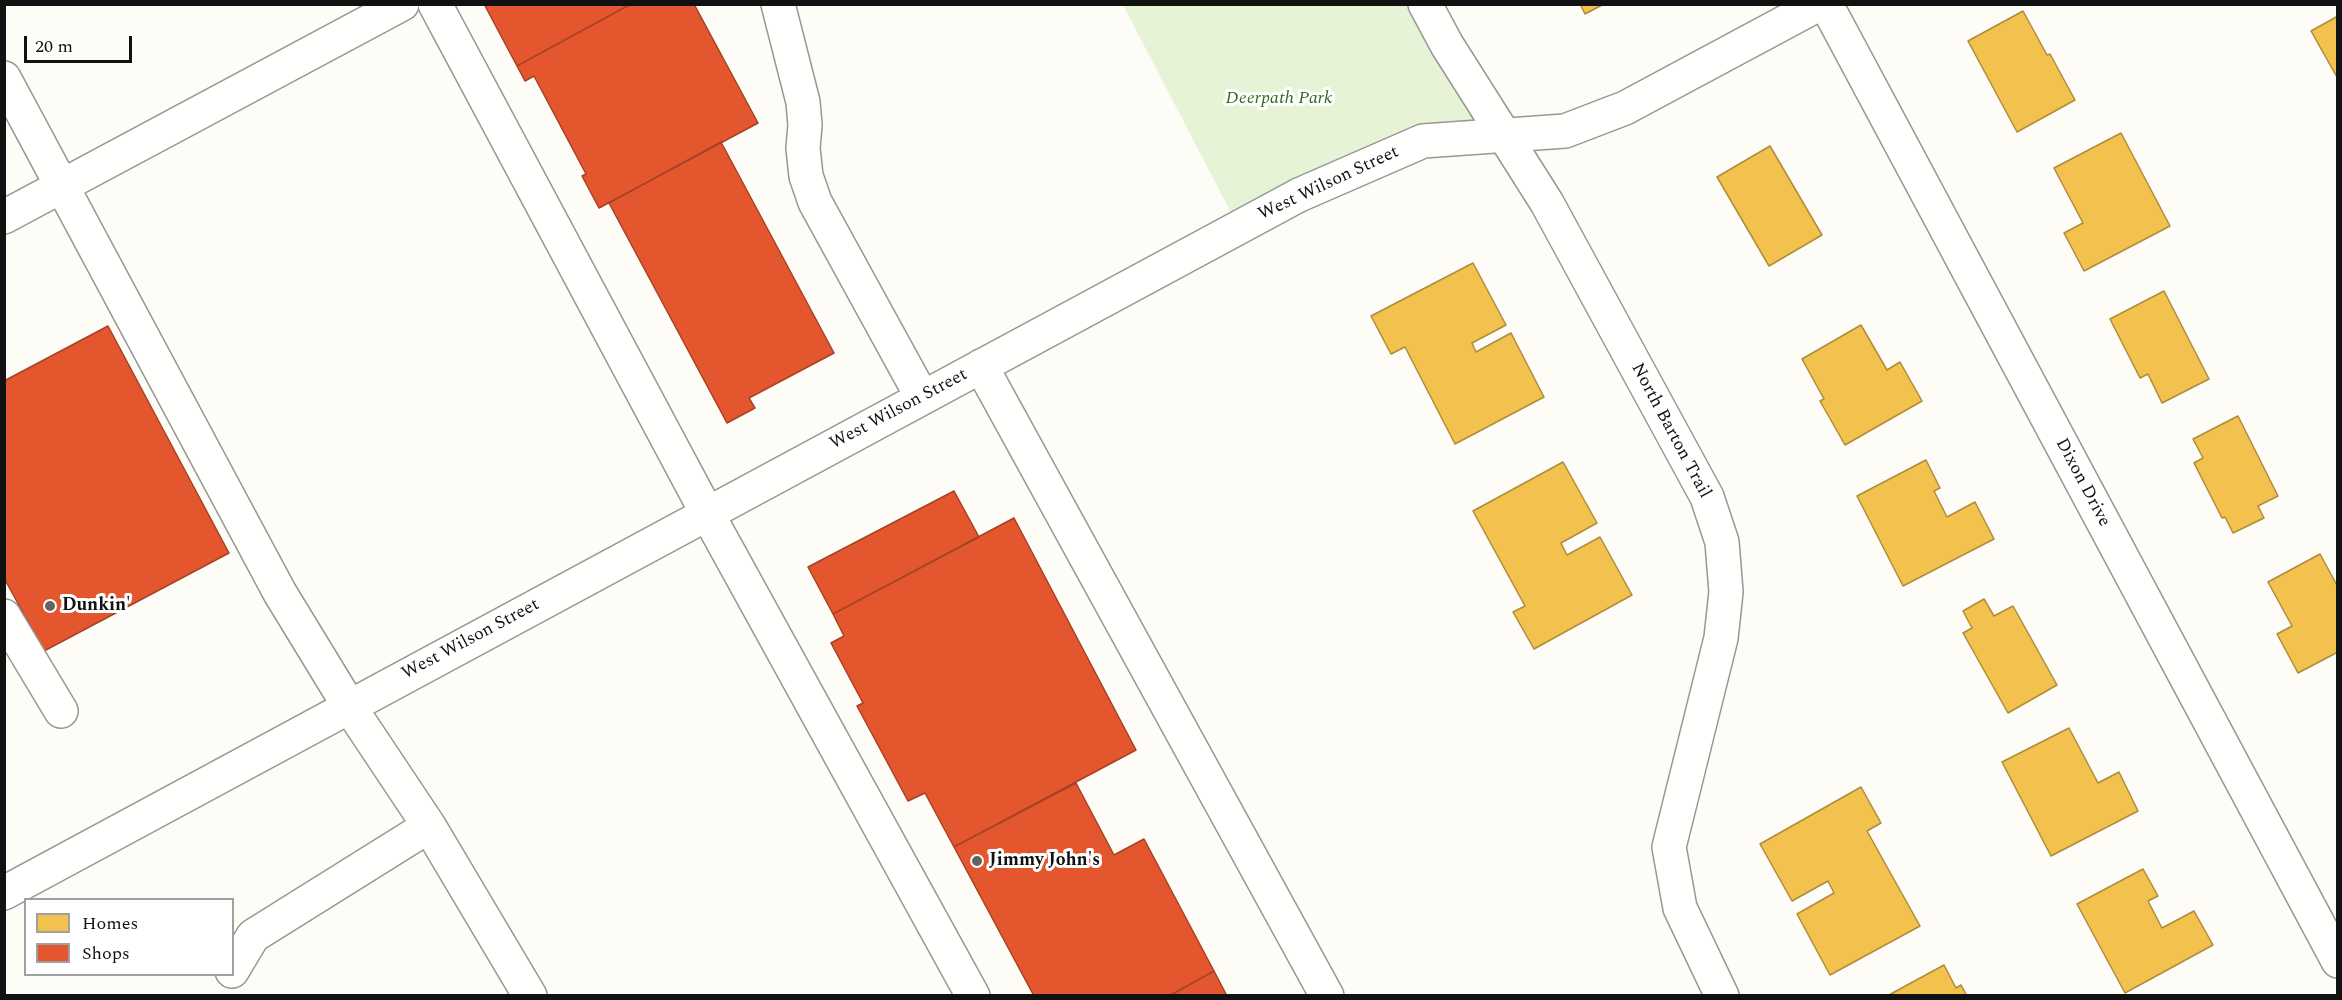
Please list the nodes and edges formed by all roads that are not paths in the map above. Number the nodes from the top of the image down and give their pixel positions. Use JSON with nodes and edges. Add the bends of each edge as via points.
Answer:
{"nodes":[{"id":1,"x":402,"y":4,"type":"edge"},
{"id":2,"x":435,"y":4,"type":"edge"},
{"id":3,"x":778,"y":4,"type":"edge"},
{"id":4,"x":1425,"y":4,"type":"edge"},
{"id":5,"x":1819,"y":4,"type":"edge"},
{"id":6,"x":1826,"y":4,"type":"edge"},
{"id":7,"x":4,"y":78,"type":"edge"},
{"id":8,"x":1502,"y":134,"type":"junction"},
{"id":9,"x":62,"y":186,"type":"junction"},
{"id":10,"x":4,"y":217,"type":"edge"},
{"id":11,"x":981,"y":366,"type":"junction"},
{"id":12,"x":922,"y":398,"type":"junction"},
{"id":13,"x":707,"y":513,"type":"junction"},
{"id":14,"x":4,"y":616,"type":"edge"},
{"id":15,"x":349,"y":706,"type":"junction"},
{"id":16,"x":61,"y":711,"type":"dead end"},
{"id":17,"x":429,"y":826,"type":"junction"},
{"id":18,"x":4,"y":893,"type":"edge"},
{"id":19,"x":2337,"y":962,"type":"edge"},
{"id":20,"x":234,"y":969,"type":"edge"},
{"id":21,"x":233,"y":976,"type":"edge"},
{"id":22,"x":239,"y":996,"type":"edge"},
{"id":23,"x":530,"y":996,"type":"edge"},
{"id":24,"x":973,"y":996,"type":"edge"},
{"id":25,"x":1327,"y":996,"type":"edge"},
{"id":26,"x":1722,"y":996,"type":"edge"}],
"edges":[{"from":1,"to":9,"type":"street"},
{"from":2,"to":13,"type":"street"},
{"from":3,"to":12,"type":"street","via":[[803,102],[806,177],[815,202]]},
{"from":4,"to":8,"type":"street","name":"North Barton Trail"},
{"from":5,"to":8,"type":"street","name":"West Wilson Street","via":[[1625,108],[1566,130]]},
{"from":6,"to":19,"type":"street","name":"Dixon Drive"},
{"from":7,"to":9,"type":"street"},
{"from":8,"to":11,"type":"street","name":"West Wilson Street","via":[[1423,141],[1362,166],[1299,195]]},
{"from":8,"to":26,"type":"street","name":"North Barton Trail","via":[[1547,203],[1707,497],[1722,542],[1726,592],[1721,638],[1670,847],[1680,908]]},
{"from":9,"to":10,"type":"street"},
{"from":9,"to":15,"type":"street","via":[[280,593]]},
{"from":11,"to":12,"type":"street","name":"West Wilson Street"},
{"from":11,"to":25,"type":"street"},
{"from":12,"to":13,"type":"street","name":"West Wilson Street"},
{"from":13,"to":15,"type":"street","name":"West Wilson Street"},
{"from":13,"to":24,"type":"street"},
{"from":14,"to":16,"type":"street"},
{"from":15,"to":17,"type":"street"},
{"from":15,"to":18,"type":"street","name":"West Wilson Street"},
{"from":17,"to":20,"type":"street","via":[[253,936]]},
{"from":17,"to":23,"type":"street"},
{"from":21,"to":22,"type":"street"}]}
